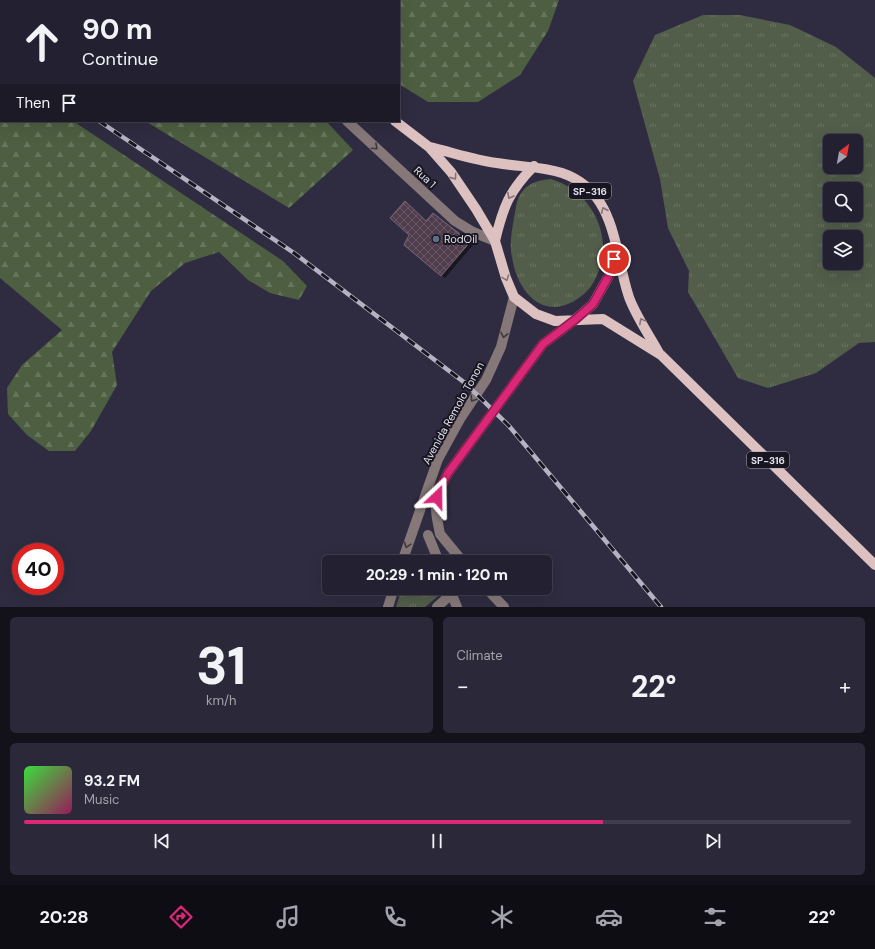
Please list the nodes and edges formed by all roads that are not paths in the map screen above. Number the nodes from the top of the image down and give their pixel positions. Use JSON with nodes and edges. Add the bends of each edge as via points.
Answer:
{"nodes":[{"id":1,"x":348,"y":122,"type":"edge"},
{"id":2,"x":396,"y":122,"type":"edge"},
{"id":3,"x":429,"y":147,"type":"junction"},
{"id":4,"x":534,"y":166,"type":"junction"},
{"id":5,"x":495,"y":241,"type":"junction"},
{"id":6,"x":617,"y":247,"type":"junction"},
{"id":7,"x":514,"y":297,"type":"junction"},
{"id":8,"x":576,"y":319,"type":"junction"},
{"id":9,"x":661,"y":355,"type":"junction"},
{"id":10,"x":412,"y":529,"type":"junction"},
{"id":11,"x":440,"y":534,"type":"junction"},
{"id":12,"x":428,"y":535,"type":"junction"},
{"id":13,"x":404,"y":555,"type":"edge"},
{"id":14,"x":436,"y":555,"type":"edge"},
{"id":15,"x":457,"y":555,"type":"edge"},
{"id":16,"x":875,"y":565,"type":"edge"},
{"id":17,"x":392,"y":595,"type":"edge"},
{"id":18,"x":448,"y":595,"type":"edge"},
{"id":19,"x":454,"y":595,"type":"edge"},
{"id":20,"x":493,"y":595,"type":"edge"},
{"id":21,"x":388,"y":607,"type":"edge"},
{"id":22,"x":437,"y":607,"type":"edge"},
{"id":23,"x":457,"y":607,"type":"edge"},
{"id":24,"x":504,"y":607,"type":"edge"}],
"edges":[{"from":1,"to":5,"type":"street","name":"Rua 1","one_way":true,"via":[[455,221]]},
{"from":2,"to":3,"type":"main road","number":"SP-316"},
{"from":3,"to":4,"type":"main road","number":"SP-316","via":[[496,163]]},
{"from":3,"to":5,"type":"main road","number":"SP-316","one_way":true,"via":[[455,178]]},
{"from":4,"to":5,"type":"main road","one_way":true,"via":[[518,182],[506,204]]},
{"from":6,"to":4,"type":"main road","number":"SP-316","one_way":true,"via":[[604,206],[587,187],[564,173]]},
{"from":5,"to":7,"type":"main road","number":"SP-316","one_way":true},
{"from":6,"to":8,"type":"main road","via":[[611,272],[593,304]]},
{"from":9,"to":6,"type":"main road","number":"SP-316","one_way":true,"via":[[628,296]]},
{"from":7,"to":8,"type":"main road","number":"SP-316","via":[[536,314],[555,321]]},
{"from":7,"to":10,"type":"street","name":"Avenida Remolo Tonon","one_way":true,"via":[[501,347],[486,380],[438,459]]},
{"from":8,"to":9,"type":"main road","number":"SP-316","via":[[603,319]]},
{"from":8,"to":11,"type":"street","via":[[543,344],[448,473],[435,506]]},
{"from":9,"to":16,"type":"main road","number":"SP-316"},
{"from":10,"to":12,"type":"street"},
{"from":10,"to":13,"type":"street","name":"Avenida Remolo Tonon","one_way":true},
{"from":11,"to":12,"type":"street"},
{"from":11,"to":15,"type":"street"},
{"from":12,"to":14,"type":"street"},
{"from":17,"to":21,"type":"street"},
{"from":18,"to":22,"type":"street"},
{"from":19,"to":23,"type":"street"},
{"from":20,"to":24,"type":"street"}]}
